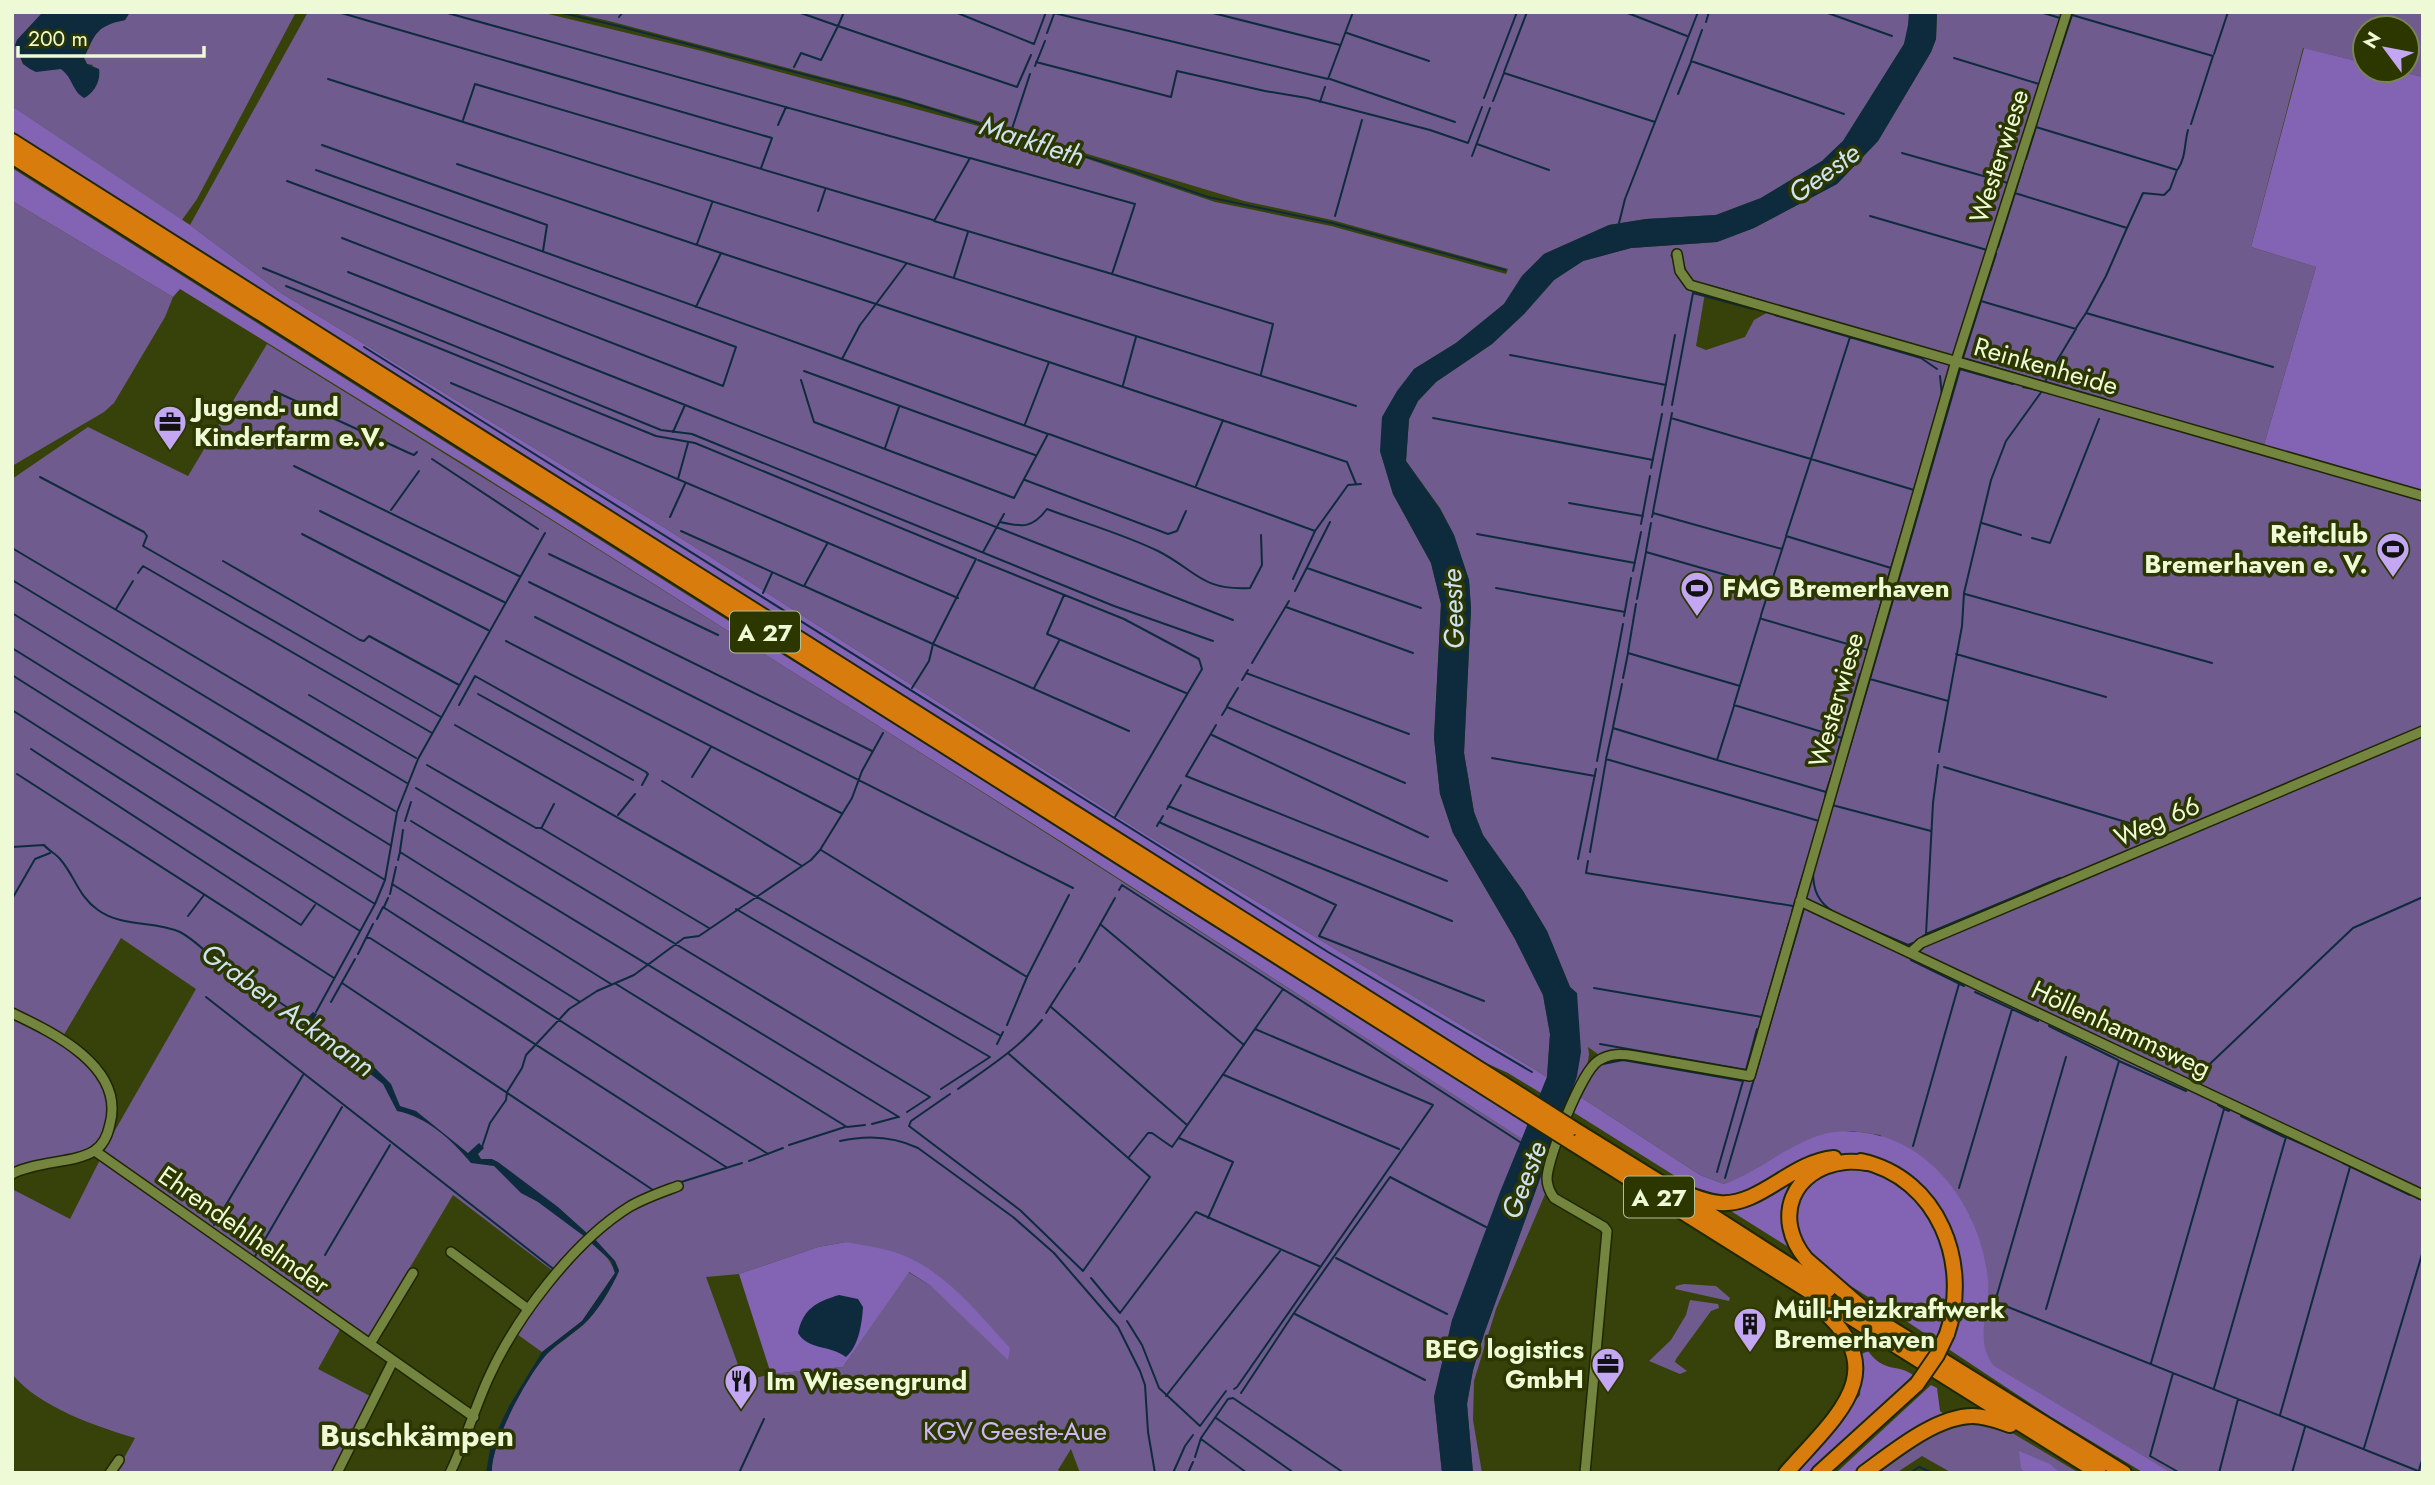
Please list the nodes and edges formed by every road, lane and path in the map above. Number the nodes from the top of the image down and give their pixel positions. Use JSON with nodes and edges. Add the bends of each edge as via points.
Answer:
{"nodes":[{"id":1,"x":2067,"y":12,"type":"edge"},
{"id":2,"x":12,"y":141,"type":"edge"},
{"id":3,"x":12,"y":156,"type":"edge"},
{"id":4,"x":1677,"y":254,"type":"dead end"},
{"id":5,"x":1956,"y":362,"type":"junction"},
{"id":6,"x":2423,"y":496,"type":"edge"},
{"id":7,"x":2423,"y":731,"type":"edge"},
{"id":8,"x":1800,"y":901,"type":"junction"},
{"id":9,"x":1911,"y":952,"type":"junction"},
{"id":10,"x":12,"y":1013,"type":"edge"},
{"id":11,"x":1520,"y":1102,"type":"junction"},
{"id":12,"x":1572,"y":1135,"type":"junction"},
{"id":13,"x":95,"y":1151,"type":"junction"},
{"id":14,"x":1867,"y":1163,"type":"junction"},
{"id":15,"x":12,"y":1174,"type":"edge"},
{"id":16,"x":1663,"y":1184,"type":"junction"},
{"id":17,"x":678,"y":1186,"type":"dead end"},
{"id":18,"x":2423,"y":1195,"type":"edge"},
{"id":19,"x":451,"y":1252,"type":"dead end"},
{"id":20,"x":1748,"y":1253,"type":"junction"},
{"id":21,"x":412,"y":1273,"type":"dead end"},
{"id":22,"x":528,"y":1309,"type":"junction"},
{"id":23,"x":1874,"y":1318,"type":"junction"},
{"id":24,"x":370,"y":1344,"type":"junction"},
{"id":25,"x":393,"y":1361,"type":"junction"},
{"id":26,"x":474,"y":1417,"type":"junction"},
{"id":27,"x":2033,"y":1433,"type":"junction"},
{"id":28,"x":119,"y":1460,"type":"dead end"},
{"id":29,"x":110,"y":1473,"type":"edge"},
{"id":30,"x":337,"y":1473,"type":"edge"},
{"id":31,"x":450,"y":1473,"type":"edge"},
{"id":32,"x":1585,"y":1473,"type":"edge"},
{"id":33,"x":1786,"y":1473,"type":"edge"},
{"id":34,"x":1819,"y":1473,"type":"edge"},
{"id":35,"x":1864,"y":1473,"type":"edge"},
{"id":36,"x":2099,"y":1473,"type":"edge"},
{"id":37,"x":2124,"y":1473,"type":"edge"}],
"edges":[{"from":1,"to":5,"type":"street","name":"Westerwiese"},
{"from":2,"to":11,"type":"highway","number":"A 27"},
{"from":3,"to":11,"type":"highway","number":"A 27"},
{"from":4,"to":5,"type":"street","name":"Reinkenheide","via":[[1680,271],[1690,285]]},
{"from":5,"to":6,"type":"street","name":"Reinkenheide"},
{"from":5,"to":8,"type":"street","name":"Westerwiese"},
{"from":7,"to":9,"type":"street","name":"Weg 66","via":[[1921,943]]},
{"from":8,"to":9,"type":"street","name":"Höllenhammsweg"},
{"from":8,"to":32,"type":"street","name":"Westerwiese","via":[[1750,1076],[1620,1054],[1608,1056],[1583,1079],[1569,1111],[1547,1175],[1549,1191],[1607,1231]]},
{"from":9,"to":18,"type":"street","name":"Höllenhammsweg"},
{"from":10,"to":13,"type":"street","via":[[84,1056],[103,1078],[110,1095],[111,1120]]},
{"from":11,"to":12,"type":"highway","number":"A 27","bridge":true},
{"from":12,"to":16,"type":"highway","number":"A 27"},
{"from":12,"to":20,"type":"highway","number":"A 27"},
{"from":13,"to":15,"type":"street"},
{"from":13,"to":24,"type":"street","name":"Ehrendehlhelmder"},
{"from":14,"to":16,"type":"highway","via":[[1836,1158],[1817,1161],[1755,1194],[1727,1203]]},
{"from":14,"to":23,"type":"highway","via":[[1846,1162],[1813,1173],[1794,1195],[1788,1222],[1793,1241],[1806,1259]]},
{"from":14,"to":34,"type":"highway","bridge":true,"via":[[1910,1185],[1943,1227],[1952,1253],[1955,1308],[1947,1334],[1917,1384]]},
{"from":16,"to":23,"type":"highway","number":"A 27"},
{"from":17,"to":22,"type":"street","via":[[631,1206],[591,1237]]},
{"from":19,"to":22,"type":"street"},
{"from":20,"to":27,"type":"highway","number":"A 27"},
{"from":20,"to":33,"type":"highway","via":[[1833,1320],[1856,1359],[1853,1386],[1845,1403]]},
{"from":21,"to":24,"type":"street"},
{"from":22,"to":26,"type":"street","via":[[487,1380]]},
{"from":23,"to":37,"type":"highway","number":"A 27"},
{"from":24,"to":25,"type":"street","name":"Ehrendehlhelmder"},
{"from":25,"to":26,"type":"street","name":"Ehrendehlhelmder"},
{"from":25,"to":30,"type":"street"},
{"from":26,"to":31,"type":"street"},
{"from":27,"to":35,"type":"highway","via":[[1982,1416],[1956,1418],[1926,1431]]},
{"from":27,"to":36,"type":"highway","number":"A 27"},
{"from":28,"to":29,"type":"street"}]}
